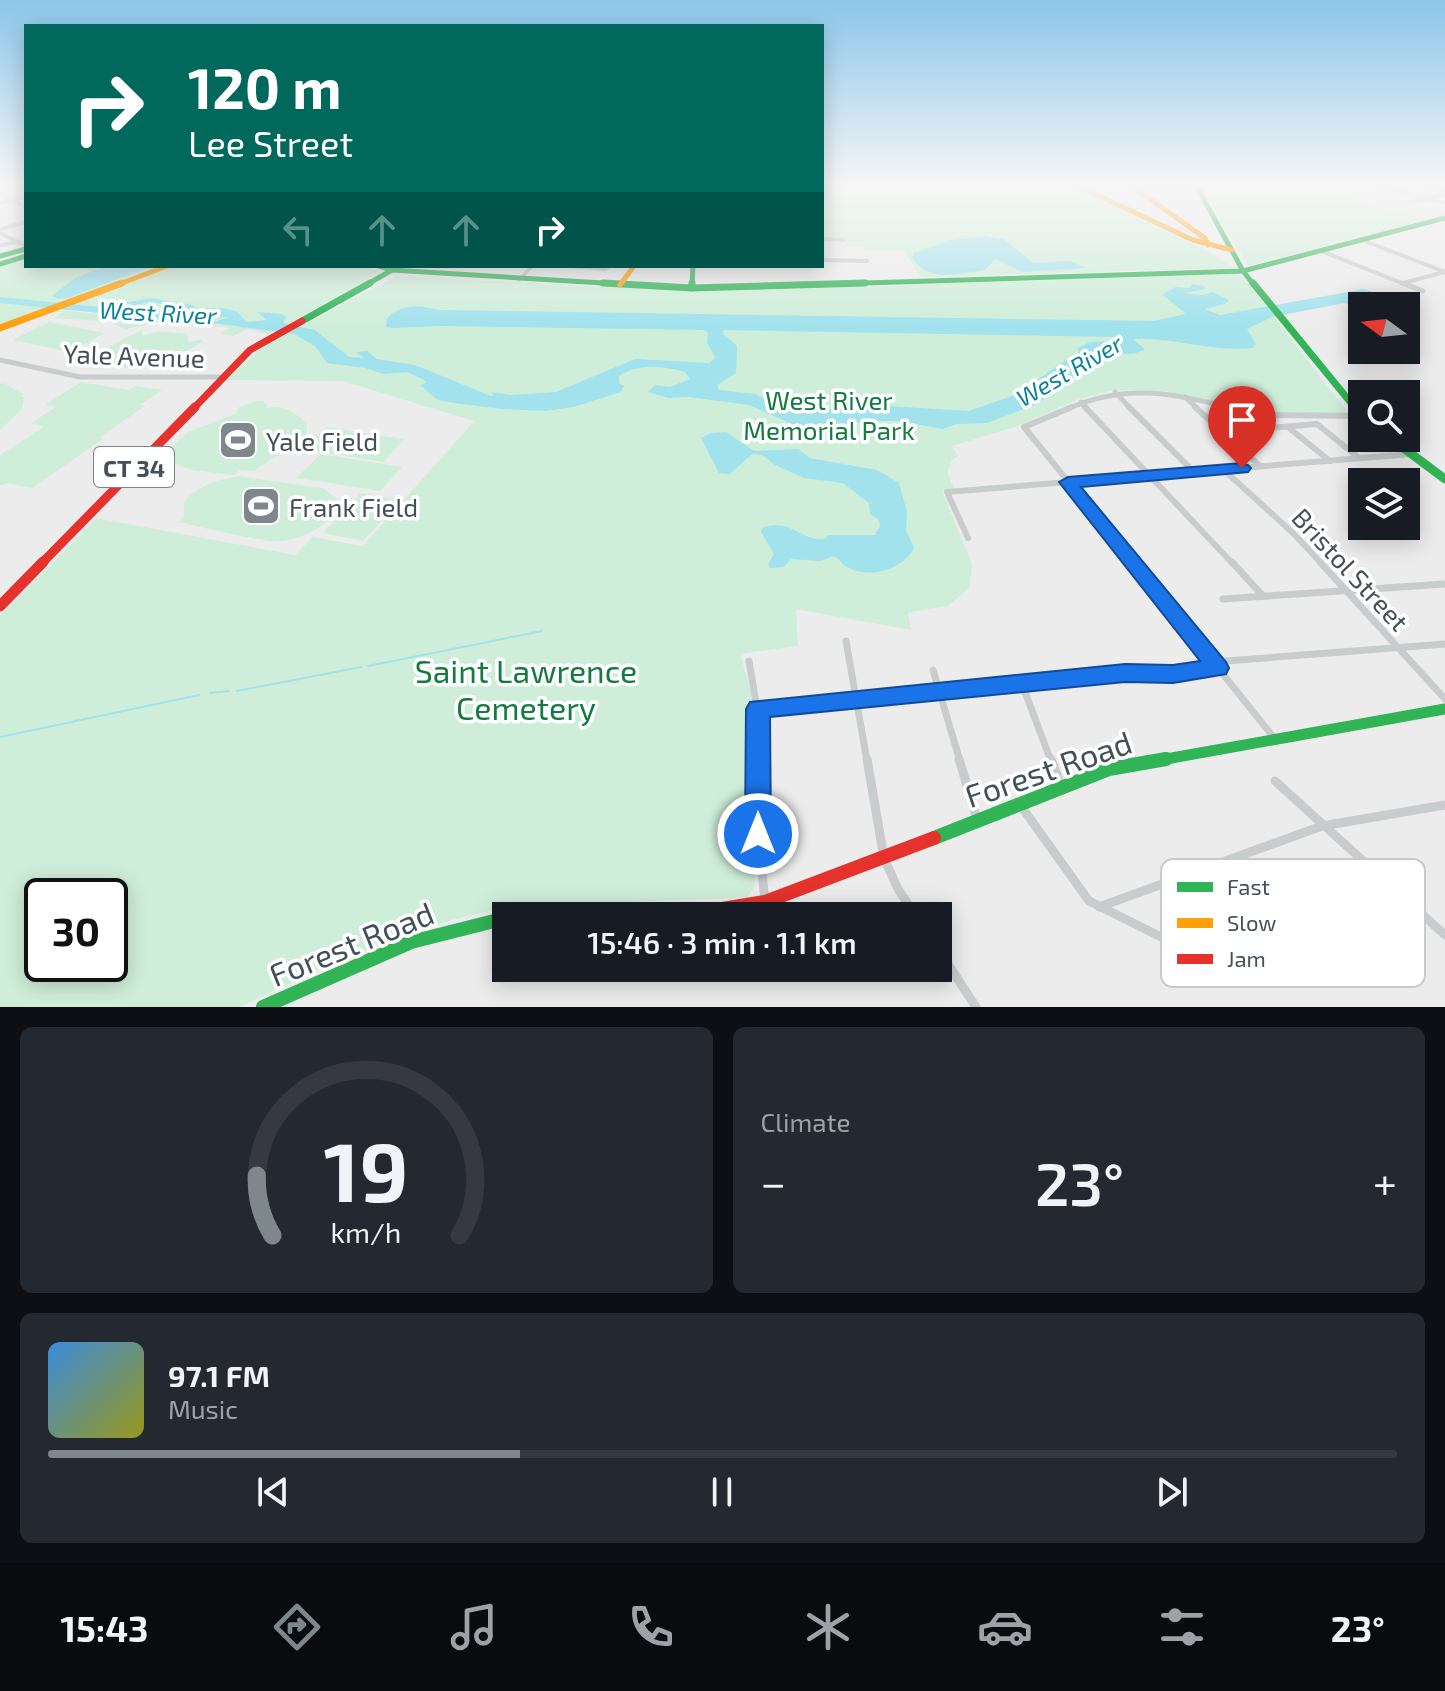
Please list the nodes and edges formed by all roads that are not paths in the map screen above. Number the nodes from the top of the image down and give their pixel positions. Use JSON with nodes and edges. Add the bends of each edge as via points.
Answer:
{"nodes":[{"id":1,"x":2,"y":232,"type":"edge"},
{"id":2,"x":1177,"y":232,"type":"edge"},
{"id":3,"x":1194,"y":232,"type":"edge"},
{"id":4,"x":1222,"y":232,"type":"edge"},
{"id":5,"x":1392,"y":232,"type":"edge"},
{"id":6,"x":824,"y":239,"type":"edge"},
{"id":7,"x":845,"y":240,"type":"dead end"},
{"id":8,"x":1362,"y":240,"type":"junction"},
{"id":9,"x":1203,"y":244,"type":"junction"},
{"id":10,"x":0,"y":245,"type":"edge"},
{"id":11,"x":24,"y":246,"type":"edge"},
{"id":12,"x":1232,"y":250,"type":"junction"},
{"id":13,"x":1321,"y":251,"type":"junction"},
{"id":14,"x":0,"y":256,"type":"edge"},
{"id":15,"x":24,"y":257,"type":"edge"},
{"id":16,"x":824,"y":260,"type":"edge"},
{"id":17,"x":867,"y":261,"type":"dead end"},
{"id":18,"x":0,"y":264,"type":"edge"},
{"id":19,"x":162,"y":268,"type":"edge"},
{"id":20,"x":395,"y":268,"type":"edge"},
{"id":21,"x":530,"y":268,"type":"edge"},
{"id":22,"x":633,"y":268,"type":"edge"},
{"id":23,"x":693,"y":268,"type":"edge"},
{"id":24,"x":1243,"y":271,"type":"junction"},
{"id":25,"x":1445,"y":272,"type":"edge"},
{"id":26,"x":519,"y":280,"type":"junction"},
{"id":27,"x":1403,"y":283,"type":"junction"},
{"id":28,"x":620,"y":285,"type":"junction"},
{"id":29,"x":692,"y":288,"type":"junction"},
{"id":30,"x":1423,"y":291,"type":"dead end"},
{"id":31,"x":0,"y":328,"type":"edge"},
{"id":32,"x":0,"y":360,"type":"edge"},
{"id":33,"x":221,"y":377,"type":"junction"},
{"id":34,"x":1115,"y":392,"type":"junction"},
{"id":35,"x":1185,"y":397,"type":"junction"},
{"id":36,"x":1348,"y":399,"type":"edge"},
{"id":37,"x":1081,"y":402,"type":"junction"},
{"id":38,"x":1348,"y":416,"type":"edge"},
{"id":39,"x":1288,"y":427,"type":"junction"},
{"id":40,"x":1222,"y":432,"type":"junction"},
{"id":41,"x":1409,"y":452,"type":"edge"},
{"id":42,"x":1412,"y":454,"type":"junction"},
{"id":43,"x":1359,"y":458,"type":"junction"},
{"id":44,"x":1330,"y":461,"type":"junction"},
{"id":45,"x":1260,"y":466,"type":"junction"},
{"id":46,"x":1224,"y":470,"type":"junction"},
{"id":47,"x":1194,"y":472,"type":"junction"},
{"id":48,"x":1150,"y":476,"type":"junction"},
{"id":49,"x":1445,"y":479,"type":"edge"},
{"id":50,"x":1068,"y":482,"type":"junction"},
{"id":51,"x":968,"y":538,"type":"dead end"},
{"id":52,"x":1445,"y":584,"type":"edge"},
{"id":53,"x":1345,"y":590,"type":"junction"},
{"id":54,"x":1263,"y":596,"type":"junction"},
{"id":55,"x":1223,"y":599,"type":"dead end"},
{"id":56,"x":0,"y":606,"type":"edge"},
{"id":57,"x":846,"y":641,"type":"dead end"},
{"id":58,"x":1445,"y":644,"type":"edge"},
{"id":59,"x":1398,"y":648,"type":"junction"},
{"id":60,"x":749,"y":661,"type":"dead end"},
{"id":61,"x":1215,"y":665,"type":"junction"},
{"id":62,"x":933,"y":670,"type":"dead end"},
{"id":63,"x":1022,"y":684,"type":"junction"},
{"id":64,"x":941,"y":692,"type":"junction"},
{"id":65,"x":1445,"y":699,"type":"edge"},
{"id":66,"x":858,"y":700,"type":"junction"},
{"id":67,"x":758,"y":709,"type":"junction"},
{"id":68,"x":1445,"y":709,"type":"edge"},
{"id":69,"x":1275,"y":739,"type":"junction"},
{"id":70,"x":1275,"y":781,"type":"dead end"},
{"id":71,"x":1061,"y":786,"type":"junction"},
{"id":72,"x":1019,"y":803,"type":"junction"},
{"id":73,"x":1445,"y":805,"type":"edge"},
{"id":74,"x":977,"y":819,"type":"junction"},
{"id":75,"x":1322,"y":826,"type":"junction"},
{"id":76,"x":884,"y":858,"type":"junction"},
{"id":77,"x":1231,"y":859,"type":"edge"},
{"id":78,"x":1360,"y":859,"type":"edge"},
{"id":79,"x":1161,"y":884,"type":"edge"},
{"id":80,"x":765,"y":902,"type":"joint"},
{"id":81,"x":907,"y":902,"type":"edge"},
{"id":82,"x":1099,"y":907,"type":"junction"},
{"id":83,"x":1425,"y":917,"type":"edge"},
{"id":84,"x":492,"y":922,"type":"edge"},
{"id":85,"x":1445,"y":935,"type":"edge"},
{"id":86,"x":1161,"y":938,"type":"edge"},
{"id":87,"x":952,"y":970,"type":"edge"},
{"id":88,"x":263,"y":1007,"type":"edge"},
{"id":89,"x":976,"y":1007,"type":"edge"}],
"edges":[{"from":1,"to":11,"type":"street"},
{"from":2,"to":9,"type":"main road"},
{"from":3,"to":9,"type":"main road"},
{"from":4,"to":12,"type":"main road"},
{"from":5,"to":8,"type":"main road"},
{"from":6,"to":7,"type":"street"},
{"from":8,"to":13,"type":"main road"},
{"from":8,"to":25,"type":"street"},
{"from":9,"to":12,"type":"main road"},
{"from":10,"to":11,"type":"street"},
{"from":11,"to":14,"type":"main road"},
{"from":12,"to":24,"type":"main road"},
{"from":13,"to":24,"type":"main road"},
{"from":13,"to":27,"type":"street"},
{"from":15,"to":18,"type":"main road"},
{"from":16,"to":17,"type":"street"},
{"from":19,"to":31,"type":"main road"},
{"from":20,"to":26,"type":"main road"},
{"from":20,"to":33,"type":"main road","number":"CT 34","via":[[250,350]]},
{"from":21,"to":26,"type":"street"},
{"from":22,"to":28,"type":"main road"},
{"from":23,"to":29,"type":"main road"},
{"from":24,"to":29,"type":"main road"},
{"from":24,"to":36,"type":"main road"},
{"from":25,"to":27,"type":"street"},
{"from":26,"to":28,"type":"main road"},
{"from":27,"to":30,"type":"street"},
{"from":28,"to":29,"type":"main road"},
{"from":32,"to":33,"type":"street","name":"Yale Avenue","via":[[80,377]]},
{"from":33,"to":56,"type":"main road","number":"CT 34"},
{"from":34,"to":35,"type":"street"},
{"from":34,"to":37,"type":"street"},
{"from":34,"to":47,"type":"street"},
{"from":35,"to":38,"type":"street","via":[[1255,414]]},
{"from":35,"to":40,"type":"street"},
{"from":37,"to":48,"type":"street"},
{"from":37,"to":50,"type":"street","via":[[1024,427]]},
{"from":39,"to":40,"type":"street"},
{"from":39,"to":43,"type":"street","via":[[1317,424]]},
{"from":39,"to":44,"type":"street"},
{"from":40,"to":45,"type":"street"},
{"from":41,"to":42,"type":"main road"},
{"from":42,"to":43,"type":"street"},
{"from":42,"to":49,"type":"main road"},
{"from":43,"to":44,"type":"street"},
{"from":44,"to":45,"type":"street"},
{"from":45,"to":46,"type":"street"},
{"from":46,"to":47,"type":"street"},
{"from":46,"to":53,"type":"street","name":"Bristol Street"},
{"from":47,"to":48,"type":"street"},
{"from":48,"to":50,"type":"street"},
{"from":48,"to":54,"type":"street"},
{"from":50,"to":51,"type":"street","via":[[947,492]]},
{"from":50,"to":61,"type":"street"},
{"from":52,"to":53,"type":"street"},
{"from":53,"to":54,"type":"street"},
{"from":53,"to":59,"type":"street","name":"Bristol Street"},
{"from":54,"to":55,"type":"street"},
{"from":57,"to":66,"type":"street"},
{"from":58,"to":59,"type":"street"},
{"from":59,"to":61,"type":"street"},
{"from":59,"to":65,"type":"street","name":"Bristol Street"},
{"from":60,"to":67,"type":"street"},
{"from":61,"to":63,"type":"street","via":[[1173,674],[1125,673]]},
{"from":61,"to":69,"type":"street"},
{"from":62,"to":64,"type":"street"},
{"from":63,"to":64,"type":"street"},
{"from":63,"to":71,"type":"street"},
{"from":64,"to":66,"type":"street"},
{"from":64,"to":74,"type":"street"},
{"from":66,"to":67,"type":"street"},
{"from":66,"to":76,"type":"street"},
{"from":67,"to":80,"type":"street","via":[[758,834]]},
{"from":68,"to":69,"type":"main road","name":"Forest Road"},
{"from":69,"to":71,"type":"main road","name":"Forest Road","via":[[1131,764]]},
{"from":70,"to":75,"type":"street"},
{"from":71,"to":72,"type":"main road","name":"Forest Road"},
{"from":72,"to":74,"type":"main road","name":"Forest Road"},
{"from":72,"to":82,"type":"street","via":[[1073,882]]},
{"from":73,"to":75,"type":"street"},
{"from":74,"to":76,"type":"main road","name":"Forest Road"},
{"from":75,"to":77,"type":"street"},
{"from":75,"to":78,"type":"street"},
{"from":76,"to":80,"type":"main road","name":"Forest Road"},
{"from":76,"to":81,"type":"street"},
{"from":79,"to":82,"type":"street"},
{"from":82,"to":86,"type":"street"},
{"from":83,"to":85,"type":"street"},
{"from":84,"to":88,"type":"main road","name":"Forest Road","via":[[397,946]]},
{"from":87,"to":89,"type":"street"}]}
